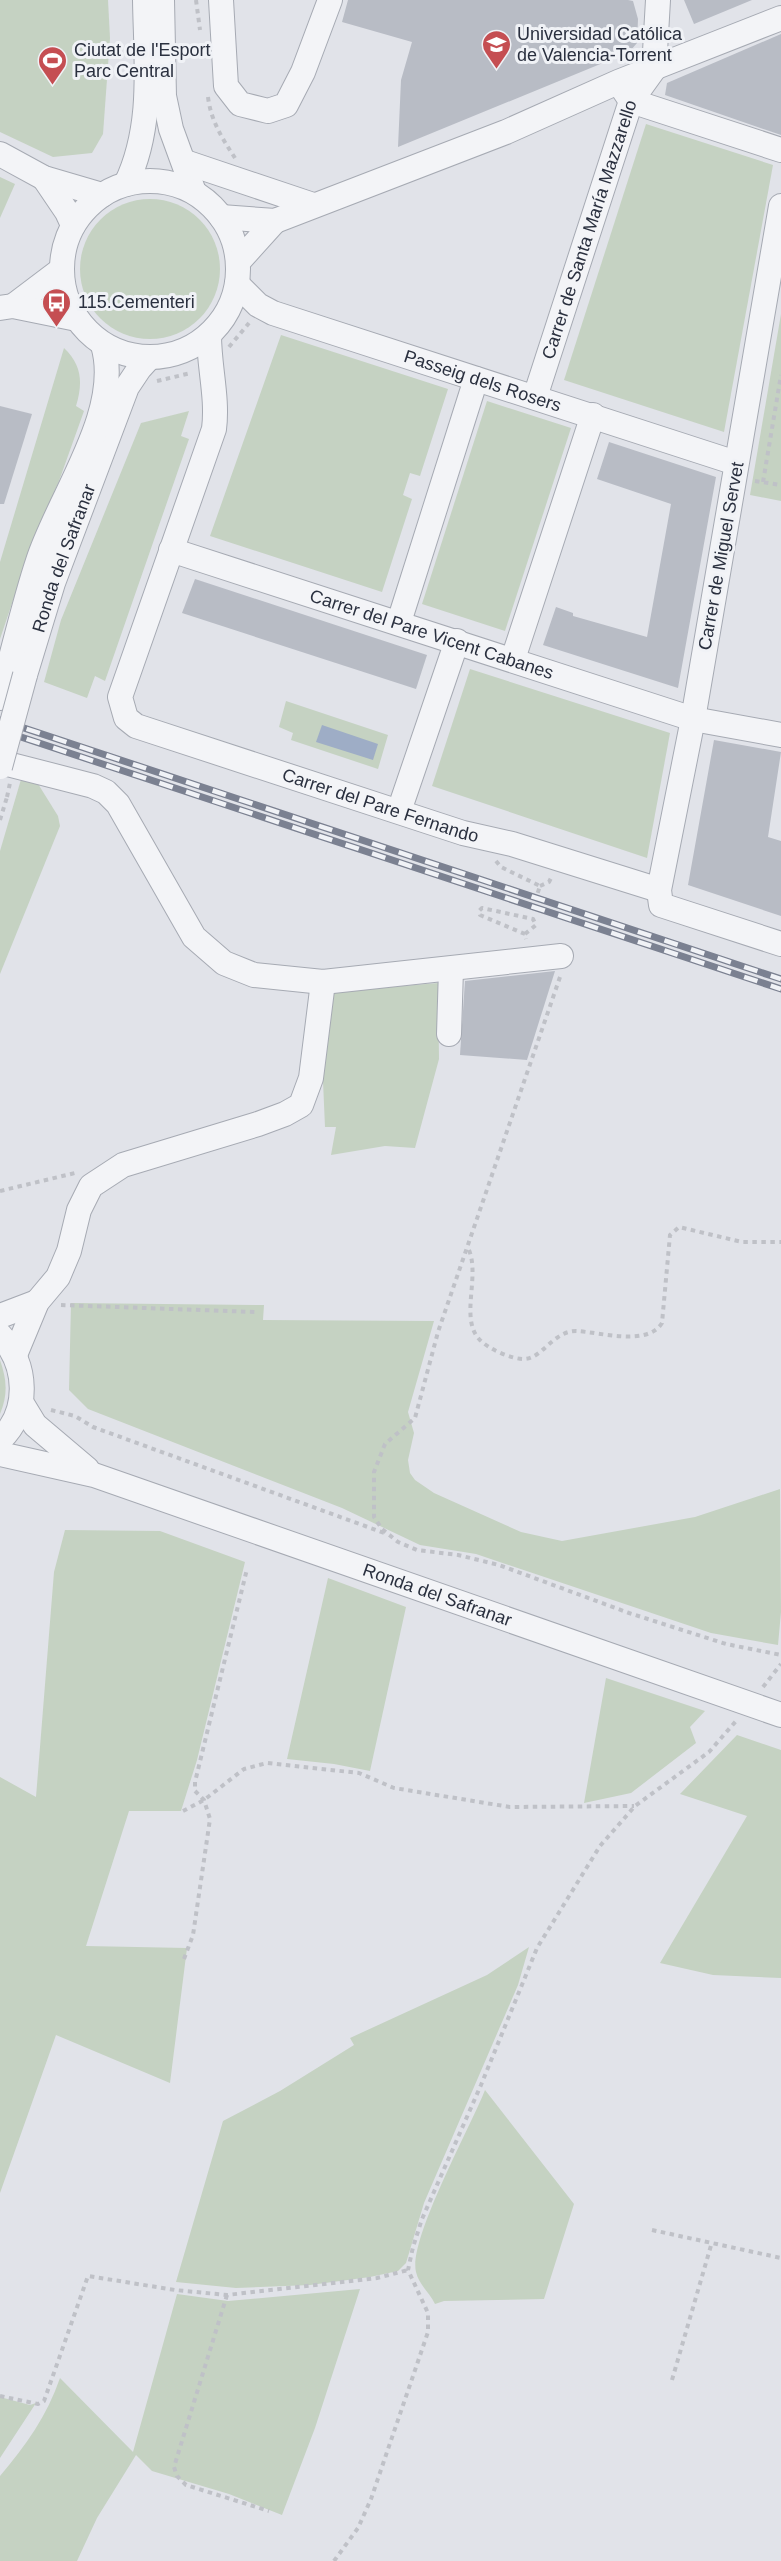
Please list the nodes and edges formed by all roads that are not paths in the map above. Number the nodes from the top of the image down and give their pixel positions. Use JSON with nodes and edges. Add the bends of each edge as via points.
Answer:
{"nodes":[{"id":1,"x":145,"y":0,"type":"edge"},
{"id":2,"x":162,"y":0,"type":"edge"},
{"id":3,"x":221,"y":0,"type":"edge"},
{"id":4,"x":330,"y":0,"type":"edge"},
{"id":5,"x":658,"y":0,"type":"edge"},
{"id":6,"x":781,"y":18,"type":"edge"},
{"id":7,"x":654,"y":69,"type":"junction"},
{"id":8,"x":625,"y":91,"type":"junction"},
{"id":9,"x":781,"y":150,"type":"edge"},
{"id":10,"x":0,"y":154,"type":"edge"},
{"id":11,"x":184,"y":162,"type":"junction"},
{"id":12,"x":44,"y":178,"type":"junction"},
{"id":13,"x":126,"y":184,"type":"junction"},
{"id":14,"x":194,"y":192,"type":"junction"},
{"id":15,"x":102,"y":195,"type":"junction"},
{"id":16,"x":313,"y":205,"type":"junction"},
{"id":17,"x":781,"y":206,"type":"edge"},
{"id":18,"x":221,"y":217,"type":"junction"},
{"id":19,"x":275,"y":221,"type":"junction"},
{"id":20,"x":73,"y":225,"type":"junction"},
{"id":21,"x":62,"y":269,"type":"junction"},
{"id":22,"x":238,"y":273,"type":"junction"},
{"id":23,"x":7,"y":307,"type":"edge"},
{"id":24,"x":77,"y":319,"type":"junction"},
{"id":25,"x":209,"y":335,"type":"junction"},
{"id":26,"x":103,"y":345,"type":"junction"},
{"id":27,"x":173,"y":355,"type":"junction"},
{"id":28,"x":149,"y":358,"type":"junction"},
{"id":29,"x":202,"y":367,"type":"junction"},
{"id":30,"x":476,"y":379,"type":"junction"},
{"id":31,"x":535,"y":398,"type":"junction"},
{"id":32,"x":593,"y":415,"type":"junction"},
{"id":33,"x":736,"y":463,"type":"junction"},
{"id":34,"x":171,"y":550,"type":"junction"},
{"id":35,"x":399,"y":622,"type":"junction"},
{"id":36,"x":457,"y":641,"type":"junction"},
{"id":37,"x":513,"y":658,"type":"junction"},
{"id":38,"x":16,"y":675,"type":"junction"},
{"id":39,"x":0,"y":699,"type":"edge"},
{"id":40,"x":693,"y":719,"type":"junction"},
{"id":41,"x":781,"y":735,"type":"edge"},
{"id":42,"x":0,"y":762,"type":"edge"},
{"id":43,"x":0,"y":767,"type":"edge"},
{"id":44,"x":399,"y":811,"type":"junction"},
{"id":45,"x":660,"y":898,"type":"junction"},
{"id":46,"x":781,"y":944,"type":"edge"},
{"id":47,"x":561,"y":956,"type":"road end"},
{"id":48,"x":451,"y":969,"type":"junction"},
{"id":49,"x":323,"y":982,"type":"junction"},
{"id":50,"x":449,"y":1034,"type":"dead end"},
{"id":51,"x":37,"y":1302,"type":"junction"},
{"id":52,"x":0,"y":1316,"type":"edge"},
{"id":53,"x":0,"y":1335,"type":"edge"},
{"id":54,"x":15,"y":1355,"type":"junction"},
{"id":55,"x":32,"y":1405,"type":"junction"},
{"id":56,"x":0,"y":1440,"type":"edge"},
{"id":57,"x":0,"y":1454,"type":"edge"},
{"id":58,"x":94,"y":1474,"type":"junction"},
{"id":59,"x":781,"y":1715,"type":"edge"}],
"edges":[{"from":1,"to":13,"type":"street","via":[[147,100],[143,134]]},
{"from":2,"to":11,"type":"street","via":[[164,96]]},
{"from":3,"to":4,"type":"street","via":[[226,86],[240,104],[268,111],[286,105]]},
{"from":5,"to":7,"type":"street"},
{"from":6,"to":7,"type":"street"},
{"from":7,"to":8,"type":"street"},
{"from":8,"to":9,"type":"street"},
{"from":8,"to":16,"type":"street"},
{"from":8,"to":31,"type":"street","name":"Carrer de Santa María Mazzarello"},
{"from":10,"to":12,"type":"street"},
{"from":11,"to":14,"type":"street"},
{"from":11,"to":16,"type":"street"},
{"from":12,"to":15,"type":"street"},
{"from":12,"to":20,"type":"street"},
{"from":13,"to":14,"type":"street","via":[[150,181]]},
{"from":13,"to":15,"type":"street"},
{"from":14,"to":18,"type":"street"},
{"from":15,"to":20,"type":"street"},
{"from":16,"to":19,"type":"street"},
{"from":17,"to":33,"type":"street","name":"Carrer de Miguel Servet"},
{"from":18,"to":19,"type":"street"},
{"from":18,"to":22,"type":"street","via":[[234,242]]},
{"from":19,"to":22,"type":"street"},
{"from":20,"to":21,"type":"street"},
{"from":21,"to":23,"type":"street"},
{"from":21,"to":24,"type":"street","via":[[68,304]]},
{"from":22,"to":25,"type":"street","via":[[232,302]]},
{"from":22,"to":30,"type":"street","name":"Passeig dels Rosers","via":[[258,305],[273,313]]},
{"from":23,"to":24,"type":"street"},
{"from":24,"to":26,"type":"street"},
{"from":25,"to":27,"type":"street"},
{"from":25,"to":29,"type":"street"},
{"from":26,"to":28,"type":"street"},
{"from":26,"to":38,"type":"street","name":"Ronda del Safranar","via":[[108,382],[102,415],[38,561]]},
{"from":27,"to":28,"type":"street"},
{"from":27,"to":29,"type":"street"},
{"from":28,"to":38,"type":"street","name":"Ronda del Safranar","via":[[127,387]]},
{"from":29,"to":34,"type":"street","via":[[217,406],[214,429]]},
{"from":30,"to":31,"type":"street","name":"Passeig dels Rosers"},
{"from":30,"to":35,"type":"street"},
{"from":31,"to":32,"type":"street","name":"Passeig dels Rosers"},
{"from":32,"to":33,"type":"street","name":"Passeig dels Rosers"},
{"from":32,"to":37,"type":"street"},
{"from":33,"to":40,"type":"street","name":"Carrer de Miguel Servet"},
{"from":34,"to":35,"type":"street","name":"Carrer del Pare Vicent Cabanes"},
{"from":34,"to":44,"type":"street","name":"Carrer del Pare Fernando","via":[[120,697],[126,717],[136,726]]},
{"from":35,"to":36,"type":"street","name":"Carrer del Pare Vicent Cabanes"},
{"from":36,"to":37,"type":"street","name":"Carrer del Pare Vicent Cabanes"},
{"from":36,"to":44,"type":"street"},
{"from":37,"to":40,"type":"street","name":"Carrer del Pare Vicent Cabanes"},
{"from":38,"to":39,"type":"street","name":"Ronda del Safranar"},
{"from":38,"to":43,"type":"street","name":"Ronda del Safranar","bridge":true},
{"from":40,"to":41,"type":"street","name":"Carrer del Pare Vicent Cabanes"},
{"from":40,"to":45,"type":"street","name":"Carrer de Miguel Servet"},
{"from":42,"to":49,"type":"street","via":[[106,792],[118,804],[194,937],[224,963],[254,975]]},
{"from":44,"to":45,"type":"street","name":"Carrer del Pare Fernando","via":[[463,833],[512,844]]},
{"from":45,"to":46,"type":"street","name":"Carrer del Pare Fernando"},
{"from":47,"to":48,"type":"street"},
{"from":48,"to":49,"type":"street"},
{"from":48,"to":50,"type":"street"},
{"from":49,"to":51,"type":"street","via":[[311,1078],[301,1105],[276,1118],[123,1165],[91,1186],[79,1210],[58,1277]]},
{"from":51,"to":52,"type":"street"},
{"from":51,"to":54,"type":"street"},
{"from":53,"to":54,"type":"street"},
{"from":54,"to":55,"type":"street"},
{"from":55,"to":56,"type":"street"},
{"from":55,"to":58,"type":"street","name":"Ronda del Safranar","via":[[35,1425]]},
{"from":57,"to":58,"type":"street","name":"Ronda del Safranar"},
{"from":58,"to":59,"type":"street","name":"Ronda del Safranar"}]}
